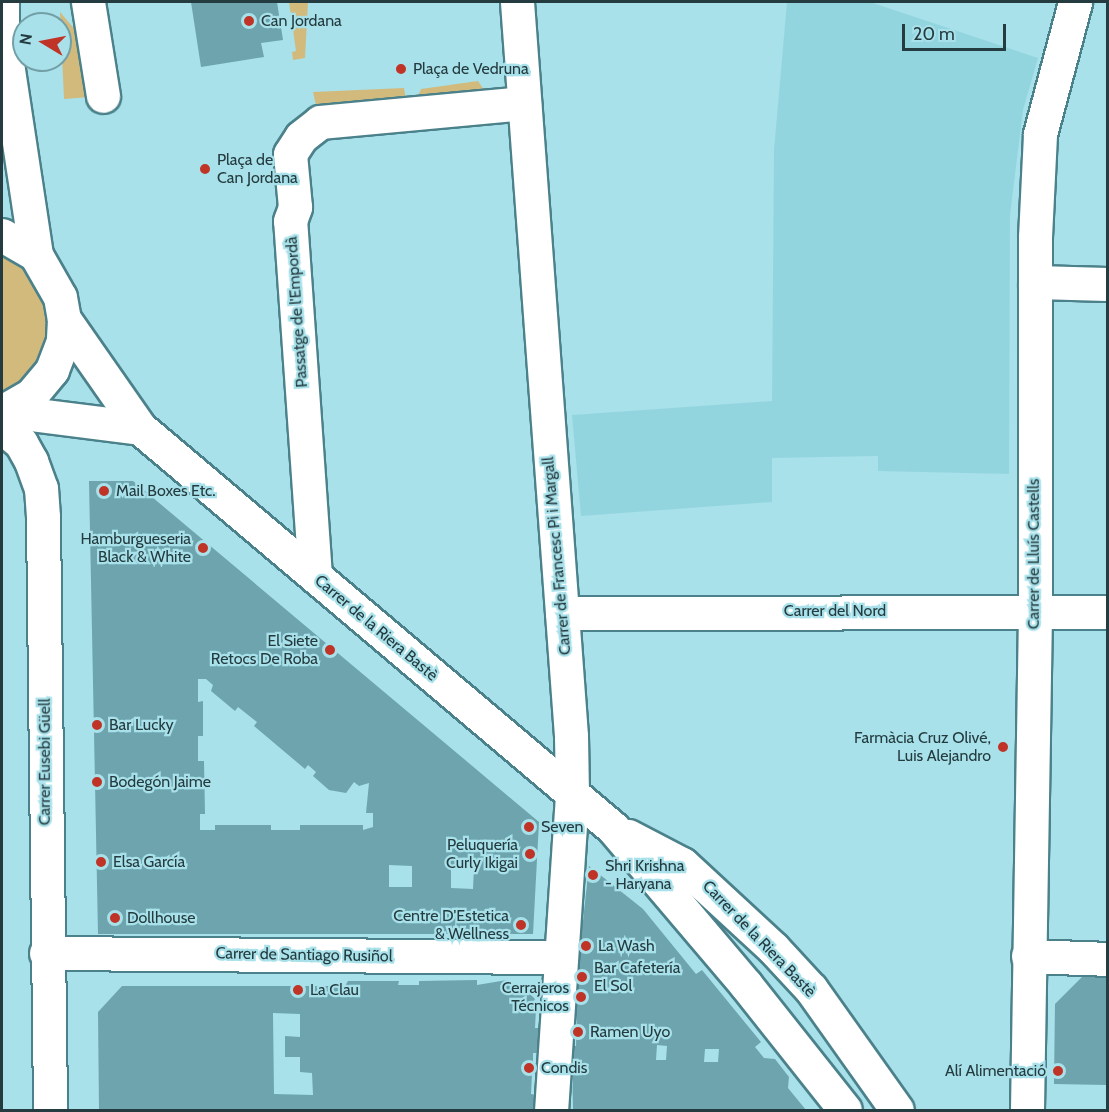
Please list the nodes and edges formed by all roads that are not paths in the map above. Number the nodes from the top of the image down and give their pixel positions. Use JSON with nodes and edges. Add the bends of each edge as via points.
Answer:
{"nodes":[{"id":1,"x":2,"y":2,"type":"edge"},
{"id":2,"x":88,"y":2,"type":"edge"},
{"id":3,"x":517,"y":2,"type":"edge"},
{"id":4,"x":1075,"y":2,"type":"edge"},
{"id":5,"x":2,"y":32,"type":"edge"},
{"id":6,"x":103,"y":96,"type":"dead end"},
{"id":7,"x":524,"y":103,"type":"junction"},
{"id":8,"x":2,"y":235,"type":"edge"},
{"id":9,"x":36,"y":255,"type":"junction"},
{"id":10,"x":1035,"y":282,"type":"junction"},
{"id":11,"x":1107,"y":284,"type":"edge"},
{"id":12,"x":64,"y":319,"type":"junction"},
{"id":13,"x":3,"y":416,"type":"edge"},
{"id":14,"x":140,"y":428,"type":"junction"},
{"id":15,"x":315,"y":576,"type":"junction"},
{"id":16,"x":1035,"y":610,"type":"junction"},
{"id":17,"x":1107,"y":612,"type":"edge"},
{"id":18,"x":562,"y":613,"type":"junction"},
{"id":19,"x":572,"y":795,"type":"junction"},
{"id":20,"x":613,"y":828,"type":"junction"},
{"id":21,"x":46,"y":953,"type":"junction"},
{"id":22,"x":561,"y":957,"type":"junction"},
{"id":23,"x":1028,"y":957,"type":"junction"},
{"id":24,"x":1107,"y":959,"type":"edge"},
{"id":25,"x":50,"y":1110,"type":"edge"},
{"id":26,"x":551,"y":1110,"type":"edge"},
{"id":27,"x":845,"y":1110,"type":"edge"},
{"id":28,"x":897,"y":1110,"type":"edge"},
{"id":29,"x":1027,"y":1110,"type":"edge"}],
"edges":[{"from":1,"to":5,"type":"street"},
{"from":2,"to":6,"type":"street"},
{"from":3,"to":7,"type":"street","name":"Carrer de Francesc Pi i Margall"},
{"from":4,"to":10,"type":"street","name":"Carrer de Lluís Castells","via":[[1040,134]]},
{"from":5,"to":9,"type":"street"},
{"from":7,"to":15,"type":"street","name":"Passatge de l'Empordà","via":[[320,122],[301,137],[290,154],[295,207],[290,221]]},
{"from":7,"to":18,"type":"street","name":"Carrer de Francesc Pi i Margall"},
{"from":8,"to":9,"type":"street"},
{"from":9,"to":12,"type":"street","via":[[60,297]]},
{"from":10,"to":11,"type":"street"},
{"from":10,"to":16,"type":"street","name":"Carrer de Lluís Castells"},
{"from":12,"to":13,"type":"street","via":[[63,341],[52,370],[31,395]]},
{"from":12,"to":14,"type":"street","name":"Carrer de la Riera Bastè"},
{"from":13,"to":14,"type":"street"},
{"from":13,"to":21,"type":"street","name":"Carrer Eusebi Güell","via":[[32,460],[41,488]]},
{"from":14,"to":15,"type":"street","name":"Carrer de la Riera Bastè"},
{"from":15,"to":19,"type":"street","name":"Carrer de la Riera Bastè"},
{"from":16,"to":17,"type":"street","name":"Carrer del Nord"},
{"from":16,"to":18,"type":"street","name":"Carrer del Nord"},
{"from":16,"to":23,"type":"street","name":"Carrer de Lluís Castells"},
{"from":18,"to":19,"type":"street","name":"Carrer de Francesc Pi i Margall"},
{"from":19,"to":20,"type":"street","name":"Carrer de la Riera Bastè"},
{"from":19,"to":22,"type":"street","name":"Carrer de Francesc Pi i Margall"},
{"from":20,"to":27,"type":"street","name":"Carrer de la Riera Bastè"},
{"from":20,"to":28,"type":"street","name":"Carrer de la Riera Bastè","via":[[682,864],[773,948],[810,989]]},
{"from":21,"to":22,"type":"street","name":"Carrer de Santiago Rusiñol"},
{"from":21,"to":25,"type":"street","name":"Carrer Eusebi Güell"},
{"from":22,"to":26,"type":"street","name":"Carrer de Francesc Pi i Margall"},
{"from":23,"to":24,"type":"street"},
{"from":23,"to":29,"type":"street","name":"Carrer de Lluís Castells"}]}
